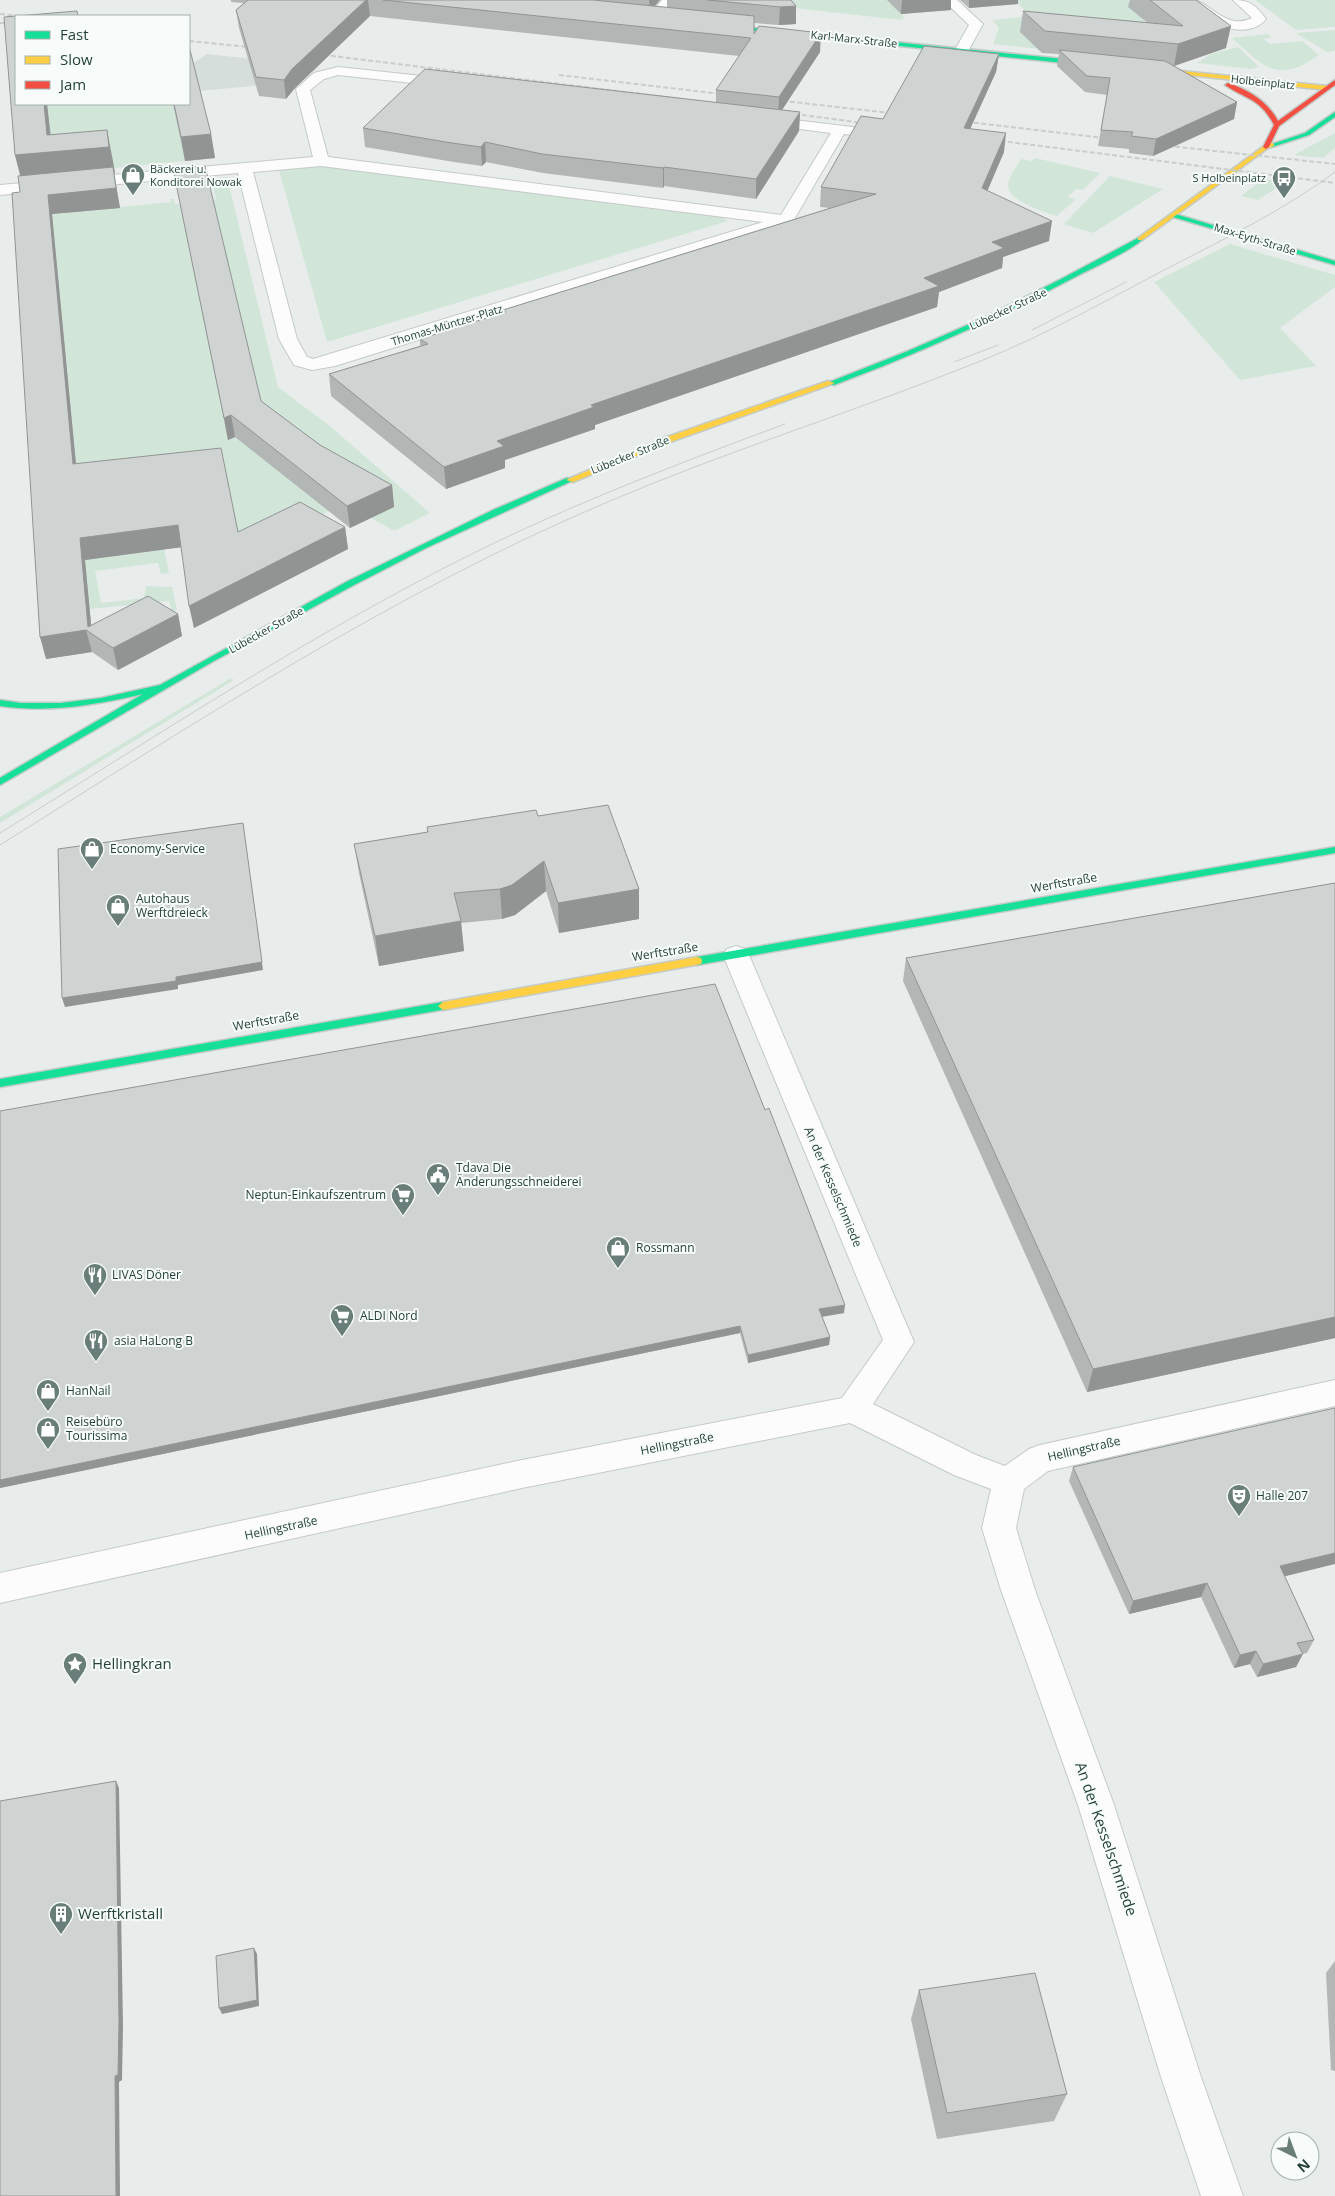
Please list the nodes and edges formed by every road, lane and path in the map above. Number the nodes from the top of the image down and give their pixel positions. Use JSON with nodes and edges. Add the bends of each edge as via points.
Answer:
{"nodes":[{"id":1,"x":669,"y":0,"type":"edge"},
{"id":2,"x":949,"y":0,"type":"edge"},
{"id":3,"x":1189,"y":0,"type":"edge"},
{"id":4,"x":1239,"y":0,"type":"edge"},
{"id":5,"x":649,"y":18,"type":"joint"},
{"id":6,"x":673,"y":20,"type":"edge"},
{"id":7,"x":702,"y":23,"type":"edge"},
{"id":8,"x":962,"y":50,"type":"junction"},
{"id":9,"x":1104,"y":65,"type":"edge"},
{"id":10,"x":1142,"y":69,"type":"edge"},
{"id":11,"x":1200,"y":75,"type":"junction"},
{"id":12,"x":467,"y":85,"type":"edge"},
{"id":13,"x":1332,"y":87,"type":"edge"},
{"id":14,"x":1335,"y":114,"type":"edge"},
{"id":15,"x":742,"y":118,"type":"edge"},
{"id":16,"x":1277,"y":125,"type":"junction"},
{"id":17,"x":840,"y":129,"type":"junction"},
{"id":18,"x":857,"y":132,"type":"edge"},
{"id":19,"x":1266,"y":147,"type":"junction"},
{"id":20,"x":321,"y":161,"type":"junction"},
{"id":21,"x":244,"y":167,"type":"junction"},
{"id":22,"x":0,"y":190,"type":"edge"},
{"id":23,"x":1175,"y":216,"type":"junction"},
{"id":24,"x":786,"y":220,"type":"junction"},
{"id":25,"x":1335,"y":263,"type":"edge"},
{"id":26,"x":162,"y":687,"type":"junction"},
{"id":27,"x":0,"y":703,"type":"edge"},
{"id":28,"x":0,"y":782,"type":"edge"},
{"id":29,"x":1334,"y":852,"type":"edge"},
{"id":30,"x":736,"y":955,"type":"junction"},
{"id":31,"x":2,"y":1081,"type":"edge"},
{"id":32,"x":1335,"y":1393,"type":"edge"},
{"id":33,"x":852,"y":1409,"type":"junction"},
{"id":34,"x":1009,"y":1482,"type":"junction"},
{"id":35,"x":0,"y":1588,"type":"edge"},
{"id":36,"x":1222,"y":2196,"type":"edge"}],
"edges":[{"from":1,"to":5,"type":"street"},
{"from":2,"to":8,"type":"street","via":[[976,24]]},
{"from":3,"to":4,"type":"street","via":[[1223,22],[1246,24],[1258,19]]},
{"from":5,"to":6,"type":"street"},
{"from":7,"to":8,"type":"street","name":"Karl-Marx-Straße"},
{"from":8,"to":9,"type":"street","name":"Karl-Marx-Straße"},
{"from":10,"to":11,"type":"street"},
{"from":11,"to":13,"type":"street","name":"Holbeinplatz"},
{"from":11,"to":16,"type":"street","via":[[1256,98],[1270,110]]},
{"from":12,"to":20,"type":"street","via":[[338,71],[319,76],[302,89]]},
{"from":13,"to":16,"type":"street","name":"Lübecker Straße"},
{"from":14,"to":19,"type":"street","name":"Lübecker Straße","via":[[1307,134]]},
{"from":15,"to":17,"type":"street"},
{"from":16,"to":19,"type":"street","name":"Lübecker Straße"},
{"from":17,"to":18,"type":"street"},
{"from":17,"to":24,"type":"street"},
{"from":19,"to":23,"type":"street","name":"Lübecker Straße"},
{"from":20,"to":21,"type":"street"},
{"from":20,"to":24,"type":"street"},
{"from":21,"to":22,"type":"street"},
{"from":21,"to":24,"type":"street","name":"Thomas-Müntzer-Platz","via":[[288,339],[300,361],[312,365]]},
{"from":23,"to":25,"type":"street","name":"Max-Eyth-Straße"},
{"from":23,"to":26,"type":"street","name":"Lübecker Straße","via":[[1066,281],[918,350],[670,439],[515,503],[373,572]]},
{"from":26,"to":27,"type":"street","via":[[49,710]]},
{"from":26,"to":28,"type":"street","name":"Lübecker Straße"},
{"from":29,"to":30,"type":"street","name":"Werftstraße"},
{"from":30,"to":31,"type":"street","name":"Werftstraße"},
{"from":30,"to":33,"type":"street","name":"An der Kesselschmiede","via":[[899,1342]]},
{"from":32,"to":34,"type":"street","name":"Hellingstraße","via":[[1040,1459]]},
{"from":33,"to":34,"type":"street","via":[[965,1465]]},
{"from":33,"to":35,"type":"street","name":"Hellingstraße","via":[[522,1474]]},
{"from":34,"to":36,"type":"street","name":"An der Kesselschmiede","via":[[999,1528],[1012,1572],[1096,1805],[1181,2077]]}]}
